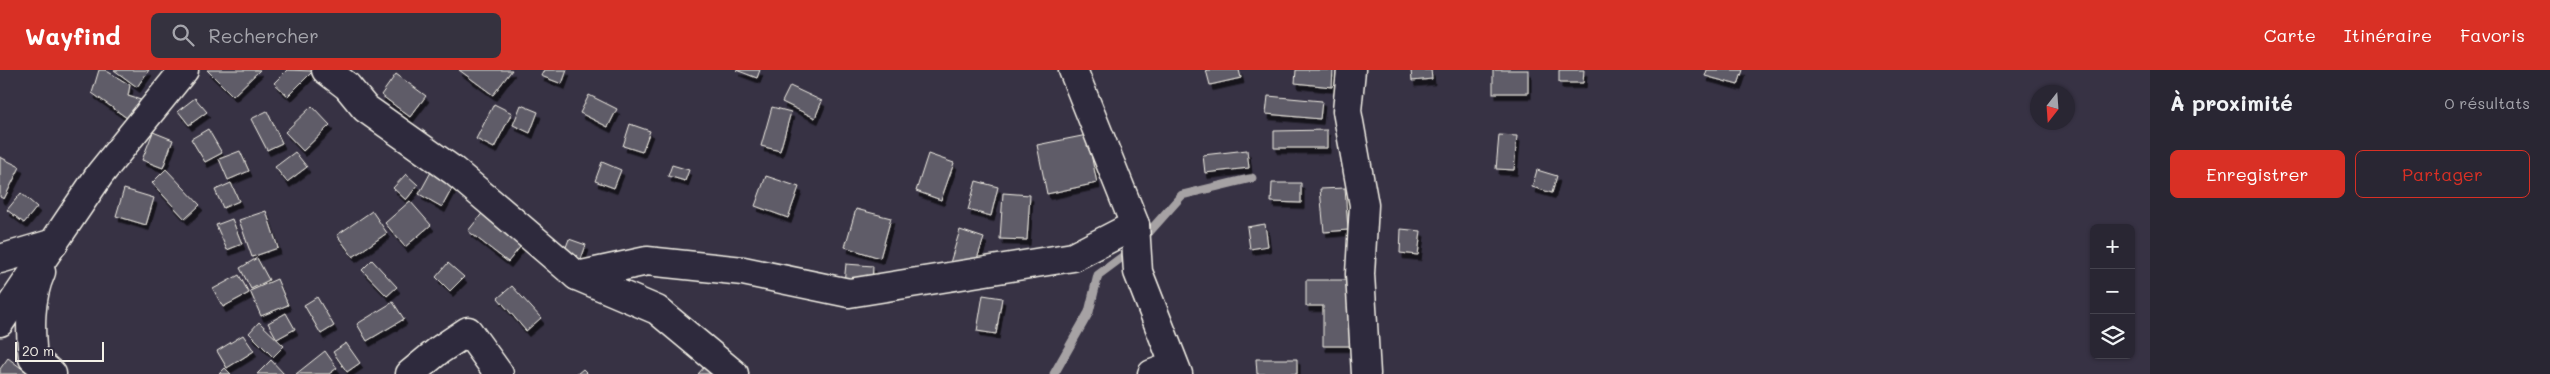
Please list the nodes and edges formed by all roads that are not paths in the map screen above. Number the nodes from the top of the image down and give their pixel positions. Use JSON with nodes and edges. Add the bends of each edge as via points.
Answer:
{"nodes":[{"id":1,"x":184,"y":70,"type":"edge"},
{"id":2,"x":326,"y":70,"type":"edge"},
{"id":3,"x":1073,"y":70,"type":"edge"},
{"id":4,"x":1351,"y":70,"type":"edge"},
{"id":5,"x":1135,"y":225,"type":"junction"},
{"id":6,"x":54,"y":243,"type":"junction"},
{"id":7,"x":0,"y":258,"type":"edge"},
{"id":8,"x":577,"y":276,"type":"junction"},
{"id":9,"x":0,"y":322,"type":"edge"},
{"id":10,"x":1168,"y":371,"type":"edge"},
{"id":11,"x":52,"y":374,"type":"edge"},
{"id":12,"x":410,"y":374,"type":"edge"},
{"id":13,"x":499,"y":374,"type":"edge"},
{"id":14,"x":734,"y":374,"type":"edge"},
{"id":15,"x":1366,"y":374,"type":"edge"}],
"edges":[{"from":1,"to":6,"type":"street","via":[[100,174]]},
{"from":2,"to":8,"type":"street","via":[[347,86],[365,108],[454,171]]},
{"from":3,"to":5,"type":"street"},
{"from":4,"to":15,"type":"street","via":[[1347,111],[1364,204],[1360,274]]},
{"from":5,"to":8,"type":"street","via":[[1073,257],[849,293],[743,271],[647,260]]},
{"from":5,"to":10,"type":"street","via":[[1138,272]]},
{"from":6,"to":7,"type":"street"},
{"from":6,"to":9,"type":"street"},
{"from":6,"to":11,"type":"street","via":[[36,282],[30,330],[33,358]]},
{"from":8,"to":14,"type":"street","via":[[657,310]]},
{"from":12,"to":13,"type":"street","via":[[468,330]]}]}
